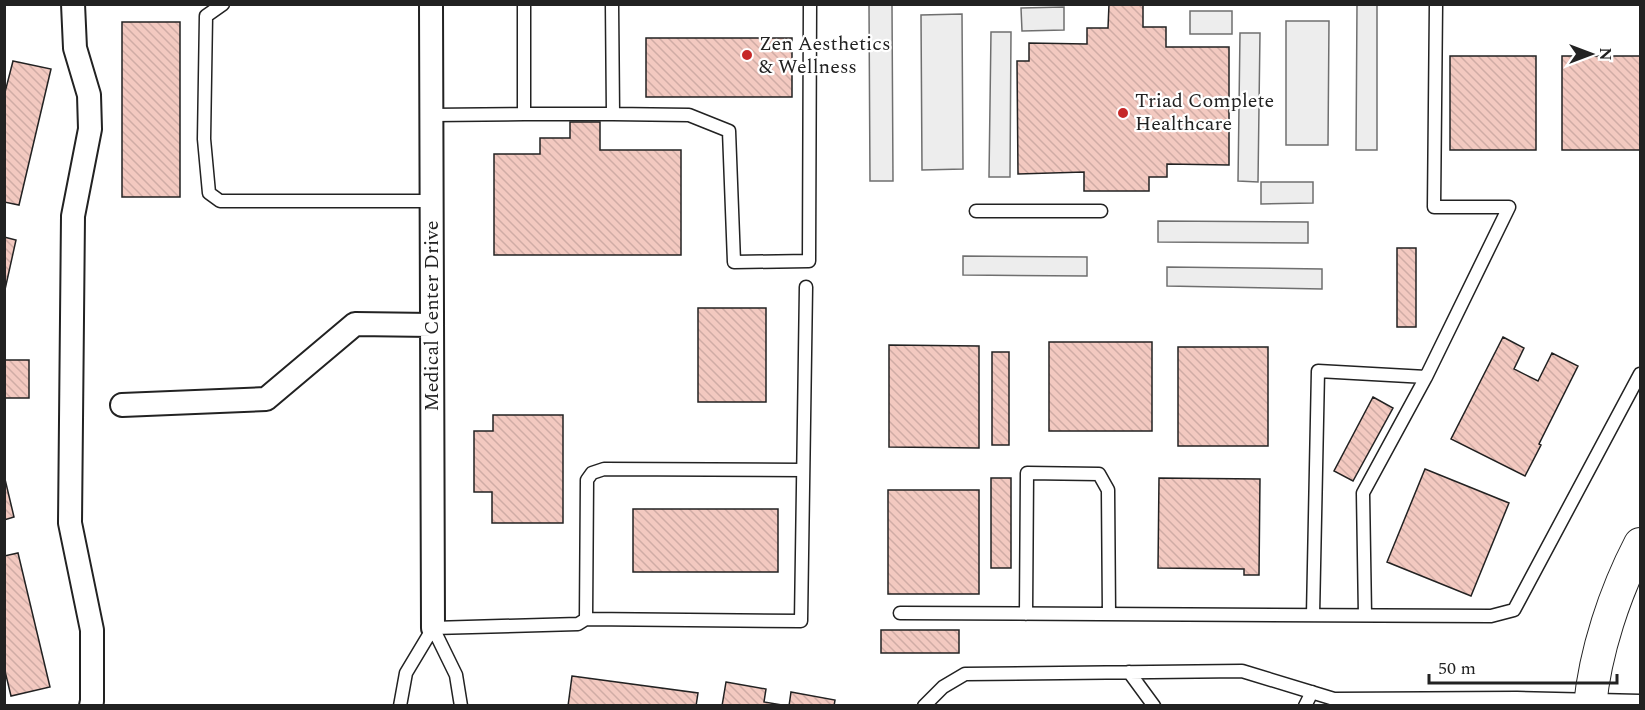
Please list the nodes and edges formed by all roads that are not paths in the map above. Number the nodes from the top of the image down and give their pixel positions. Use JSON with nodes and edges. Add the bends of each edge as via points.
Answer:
{"nodes":[{"id":1,"x":72,"y":4,"type":"edge"},
{"id":2,"x":223,"y":4,"type":"edge"},
{"id":3,"x":431,"y":4,"type":"edge"},
{"id":4,"x":524,"y":4,"type":"edge"},
{"id":5,"x":612,"y":4,"type":"edge"},
{"id":6,"x":810,"y":4,"type":"edge"},
{"id":7,"x":1436,"y":4,"type":"edge"},
{"id":8,"x":524,"y":114,"type":"junction"},
{"id":9,"x":613,"y":114,"type":"junction"},
{"id":10,"x":431,"y":115,"type":"junction"},
{"id":11,"x":432,"y":201,"type":"junction"},
{"id":12,"x":976,"y":211,"type":"dead end"},
{"id":13,"x":1101,"y":211,"type":"dead end"},
{"id":14,"x":806,"y":287,"type":"dead end"},
{"id":15,"x":432,"y":325,"type":"junction"},
{"id":16,"x":1641,"y":374,"type":"edge"},
{"id":17,"x":1426,"y":377,"type":"junction"},
{"id":18,"x":122,"y":405,"type":"dead end"},
{"id":19,"x":803,"y":470,"type":"junction"},
{"id":20,"x":1641,"y":544,"type":"edge"},
{"id":21,"x":900,"y":613,"type":"dead end"},
{"id":22,"x":1026,"y":614,"type":"junction"},
{"id":23,"x":1109,"y":614,"type":"junction"},
{"id":24,"x":1313,"y":615,"type":"junction"},
{"id":25,"x":1365,"y":615,"type":"junction"},
{"id":26,"x":586,"y":619,"type":"junction"},
{"id":27,"x":433,"y":628,"type":"junction"},
{"id":28,"x":1129,"y":672,"type":"junction"},
{"id":29,"x":1312,"y":692,"type":"junction"},
{"id":30,"x":1400,"y":702,"type":"edge"},
{"id":31,"x":1517,"y":702,"type":"edge"},
{"id":32,"x":1641,"y":702,"type":"edge"},
{"id":33,"x":1591,"y":703,"type":"edge"},
{"id":34,"x":91,"y":705,"type":"edge"},
{"id":35,"x":400,"y":705,"type":"edge"},
{"id":36,"x":461,"y":705,"type":"edge"},
{"id":37,"x":924,"y":705,"type":"edge"},
{"id":38,"x":1154,"y":705,"type":"edge"},
{"id":39,"x":1305,"y":705,"type":"edge"}],
"edges":[{"from":1,"to":34,"type":"street","via":[[75,48],[89,94],[90,129],[73,216],[70,523],[92,630]]},
{"from":2,"to":11,"type":"lane","via":[[206,15],[204,139],[209,193],[220,201]]},
{"from":3,"to":10,"type":"street","name":"Medical Center Drive"},
{"from":4,"to":8,"type":"lane"},
{"from":5,"to":9,"type":"lane"},
{"from":6,"to":9,"type":"lane","via":[[809,261],[734,262],[729,131],[689,115]]},
{"from":7,"to":17,"type":"lane","via":[[1434,207],[1509,207]]},
{"from":8,"to":9,"type":"lane"},
{"from":8,"to":10,"type":"lane"},
{"from":10,"to":11,"type":"street","name":"Medical Center Drive"},
{"from":11,"to":15,"type":"street","name":"Medical Center Drive"},
{"from":12,"to":13,"type":"lane"},
{"from":14,"to":19,"type":"lane"},
{"from":15,"to":18,"type":"street","via":[[355,324],[266,399]]},
{"from":15,"to":27,"type":"street","name":"Medical Center Drive"},
{"from":16,"to":25,"type":"lane","via":[[1514,610],[1491,616]]},
{"from":17,"to":24,"type":"lane","via":[[1318,371]]},
{"from":17,"to":25,"type":"lane","via":[[1363,493]]},
{"from":19,"to":26,"type":"lane","via":[[604,469],[592,473],[587,480]]},
{"from":19,"to":26,"type":"lane","via":[[801,621]]},
{"from":20,"to":33,"type":"street","via":[[1600,650]]},
{"from":21,"to":22,"type":"lane"},
{"from":22,"to":23,"type":"lane"},
{"from":22,"to":23,"type":"lane","via":[[1027,473],[1099,474],[1108,490]]},
{"from":23,"to":24,"type":"lane"},
{"from":24,"to":25,"type":"lane"},
{"from":26,"to":27,"type":"lane","via":[[578,624]]},
{"from":27,"to":35,"type":"lane","via":[[406,673]]},
{"from":27,"to":36,"type":"lane","via":[[456,675]]},
{"from":28,"to":29,"type":"lane","via":[[1242,671]]},
{"from":28,"to":37,"type":"lane","via":[[965,674]]},
{"from":28,"to":38,"type":"lane"},
{"from":29,"to":30,"type":"lane","via":[[1334,699]]},
{"from":29,"to":39,"type":"lane"},
{"from":30,"to":31,"type":"lane"},
{"from":31,"to":33,"type":"lane"},
{"from":32,"to":33,"type":"lane"}]}
